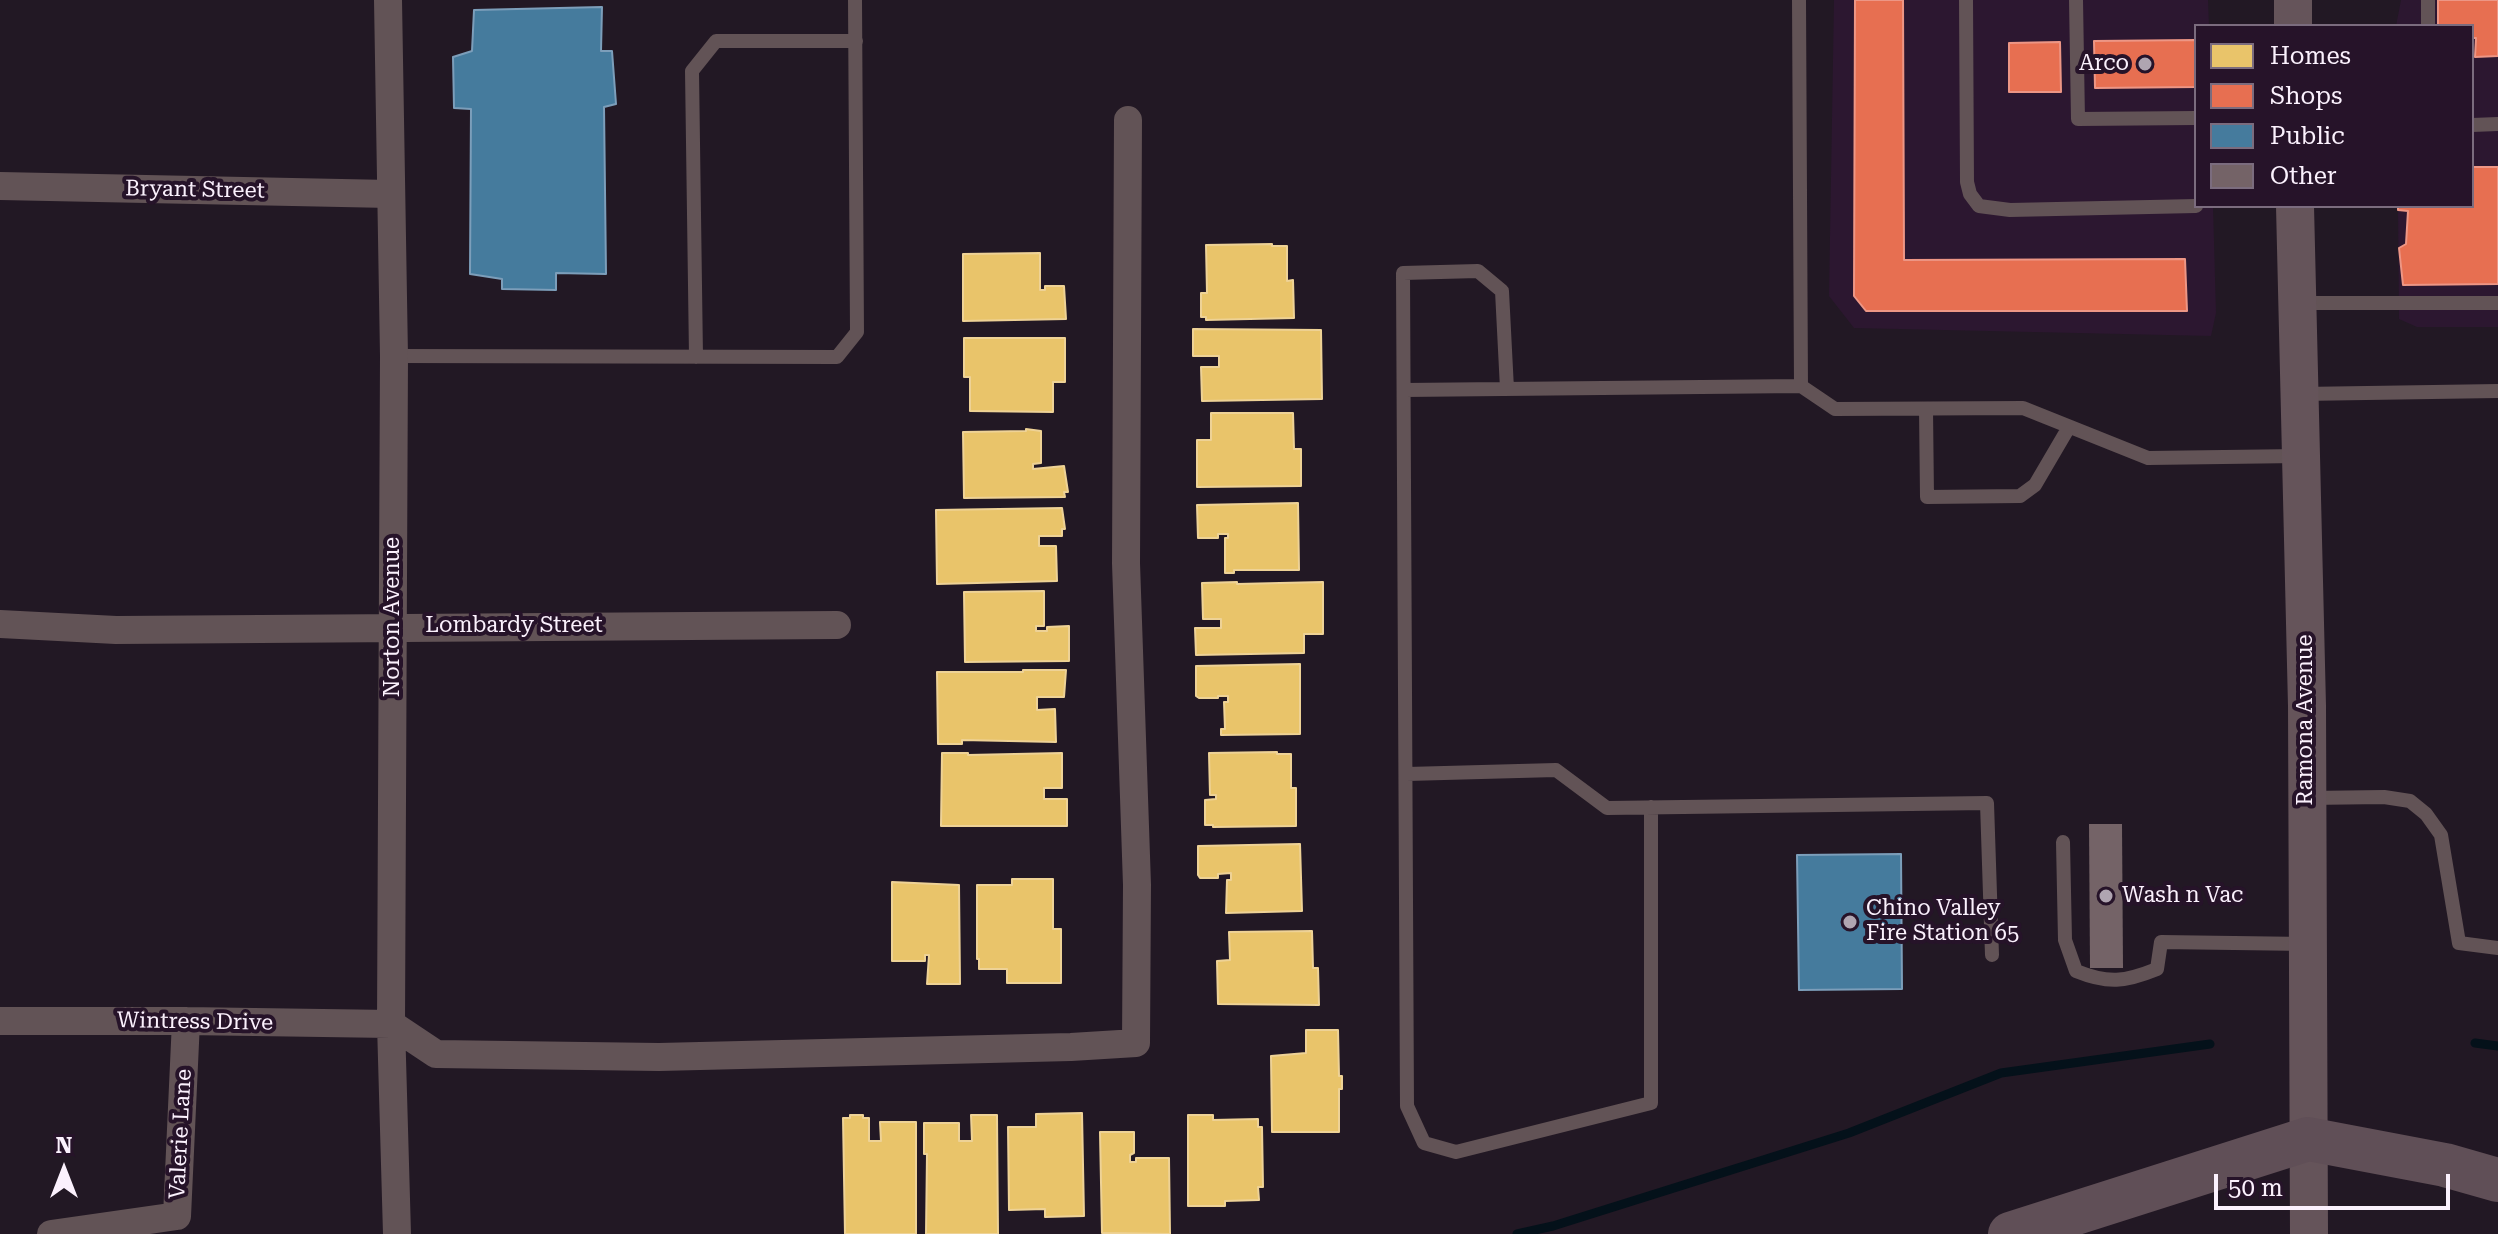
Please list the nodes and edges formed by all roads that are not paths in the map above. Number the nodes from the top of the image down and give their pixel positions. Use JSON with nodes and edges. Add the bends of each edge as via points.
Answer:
{"nodes":[{"id":1,"x":388,"y":0,"type":"edge"},
{"id":2,"x":855,"y":0,"type":"edge"},
{"id":3,"x":1799,"y":0,"type":"edge"},
{"id":4,"x":1966,"y":0,"type":"edge"},
{"id":5,"x":2076,"y":0,"type":"edge"},
{"id":6,"x":2293,"y":0,"type":"edge"},
{"id":7,"x":2428,"y":0,"type":"edge"},
{"id":8,"x":2293,"y":24,"type":"edge"},
{"id":9,"x":2428,"y":24,"type":"edge"},
{"id":10,"x":856,"y":41,"type":"junction"},
{"id":11,"x":2194,"y":118,"type":"edge"},
{"id":12,"x":1128,"y":120,"type":"dead end"},
{"id":13,"x":2498,"y":124,"type":"edge"},
{"id":14,"x":2474,"y":125,"type":"edge"},
{"id":15,"x":0,"y":186,"type":"edge"},
{"id":16,"x":390,"y":194,"type":"junction"},
{"id":17,"x":2194,"y":206,"type":"edge"},
{"id":18,"x":2295,"y":208,"type":"edge"},
{"id":19,"x":2298,"y":303,"type":"junction"},
{"id":20,"x":2498,"y":303,"type":"edge"},
{"id":21,"x":394,"y":356,"type":"junction"},
{"id":22,"x":696,"y":357,"type":"junction"},
{"id":23,"x":1801,"y":386,"type":"junction"},
{"id":24,"x":1507,"y":389,"type":"junction"},
{"id":25,"x":1404,"y":390,"type":"junction"},
{"id":26,"x":2498,"y":391,"type":"edge"},
{"id":27,"x":2301,"y":394,"type":"junction"},
{"id":28,"x":1926,"y":409,"type":"junction"},
{"id":29,"x":2069,"y":427,"type":"junction"},
{"id":30,"x":2301,"y":456,"type":"junction"},
{"id":31,"x":0,"y":624,"type":"edge"},
{"id":32,"x":837,"y":625,"type":"dead end"},
{"id":33,"x":393,"y":626,"type":"junction"},
{"id":34,"x":1407,"y":774,"type":"junction"},
{"id":35,"x":2307,"y":798,"type":"junction"},
{"id":36,"x":1651,"y":807,"type":"junction"},
{"id":37,"x":2063,"y":842,"type":"dead end"},
{"id":38,"x":2307,"y":944,"type":"junction"},
{"id":39,"x":2498,"y":948,"type":"edge"},
{"id":40,"x":1992,"y":955,"type":"dead end"},
{"id":41,"x":0,"y":1021,"type":"edge"},
{"id":42,"x":186,"y":1021,"type":"junction"},
{"id":43,"x":391,"y":1024,"type":"junction"},
{"id":44,"x":2308,"y":1139,"type":"junction"},
{"id":45,"x":2498,"y":1180,"type":"edge"},
{"id":46,"x":51,"y":1234,"type":"edge"},
{"id":47,"x":397,"y":1234,"type":"edge"},
{"id":48,"x":2010,"y":1234,"type":"edge"},
{"id":49,"x":2309,"y":1234,"type":"edge"}],
"edges":[{"from":1,"to":16,"type":"street","name":"Norton Avenue"},
{"from":2,"to":10,"type":"lane"},
{"from":3,"to":23,"type":"lane"},
{"from":4,"to":17,"type":"lane","via":[[1967,182],[1979,206]]},
{"from":5,"to":11,"type":"lane","via":[[2078,119]]},
{"from":6,"to":8,"type":"main road"},
{"from":7,"to":9,"type":"lane"},
{"from":10,"to":22,"type":"lane","via":[[857,332],[837,357]]},
{"from":10,"to":22,"type":"lane","via":[[716,41],[692,71]]},
{"from":12,"to":43,"type":"street","via":[[1126,563],[1137,885],[1136,1043],[659,1057],[436,1054]]},
{"from":13,"to":14,"type":"lane"},
{"from":15,"to":16,"type":"street","name":"Bryant Street"},
{"from":16,"to":21,"type":"street","name":"Norton Avenue"},
{"from":18,"to":19,"type":"main road","name":"Ramona Avenue"},
{"from":19,"to":20,"type":"lane"},
{"from":19,"to":27,"type":"main road","name":"Ramona Avenue"},
{"from":21,"to":22,"type":"lane"},
{"from":21,"to":33,"type":"street","name":"Norton Avenue"},
{"from":23,"to":24,"type":"lane"},
{"from":23,"to":28,"type":"lane","via":[[1835,409]]},
{"from":24,"to":25,"type":"lane"},
{"from":24,"to":25,"type":"lane","via":[[1502,291],[1478,271],[1403,273]]},
{"from":25,"to":34,"type":"lane"},
{"from":26,"to":27,"type":"lane"},
{"from":27,"to":30,"type":"main road","name":"Ramona Avenue"},
{"from":28,"to":29,"type":"lane","via":[[2023,408]]},
{"from":28,"to":29,"type":"lane","via":[[1927,497],[2020,496],[2035,485]]},
{"from":29,"to":30,"type":"lane","via":[[2148,458]]},
{"from":30,"to":35,"type":"main road","name":"Ramona Avenue"},
{"from":31,"to":33,"type":"street","name":"Lombardy Street","via":[[116,630]]},
{"from":32,"to":33,"type":"street","name":"Lombardy Street"},
{"from":33,"to":43,"type":"street","name":"Norton Avenue"},
{"from":34,"to":36,"type":"lane","via":[[1556,770],[1607,808]]},
{"from":34,"to":36,"type":"lane","via":[[1407,1106],[1424,1143],[1456,1152],[1651,1103]]},
{"from":35,"to":38,"type":"main road","name":"Ramona Avenue"},
{"from":35,"to":39,"type":"lane","via":[[2410,801],[2441,835],[2459,943]]},
{"from":36,"to":40,"type":"lane","via":[[1987,803]]},
{"from":37,"to":38,"type":"lane","via":[[2065,940],[2076,971],[2098,980],[2131,980],[2157,969],[2161,942]]},
{"from":38,"to":44,"type":"main road","name":"Ramona Avenue"},
{"from":41,"to":42,"type":"street","name":"Wintress Drive"},
{"from":42,"to":43,"type":"street","name":"Wintress Drive"},
{"from":42,"to":46,"type":"street","name":"Valerie Lane","via":[[177,1216]]},
{"from":43,"to":47,"type":"street","name":"Norton Avenue"},
{"from":44,"to":45,"type":"highway"},
{"from":44,"to":48,"type":"highway"},
{"from":44,"to":49,"type":"main road","name":"Ramona Avenue"}]}
